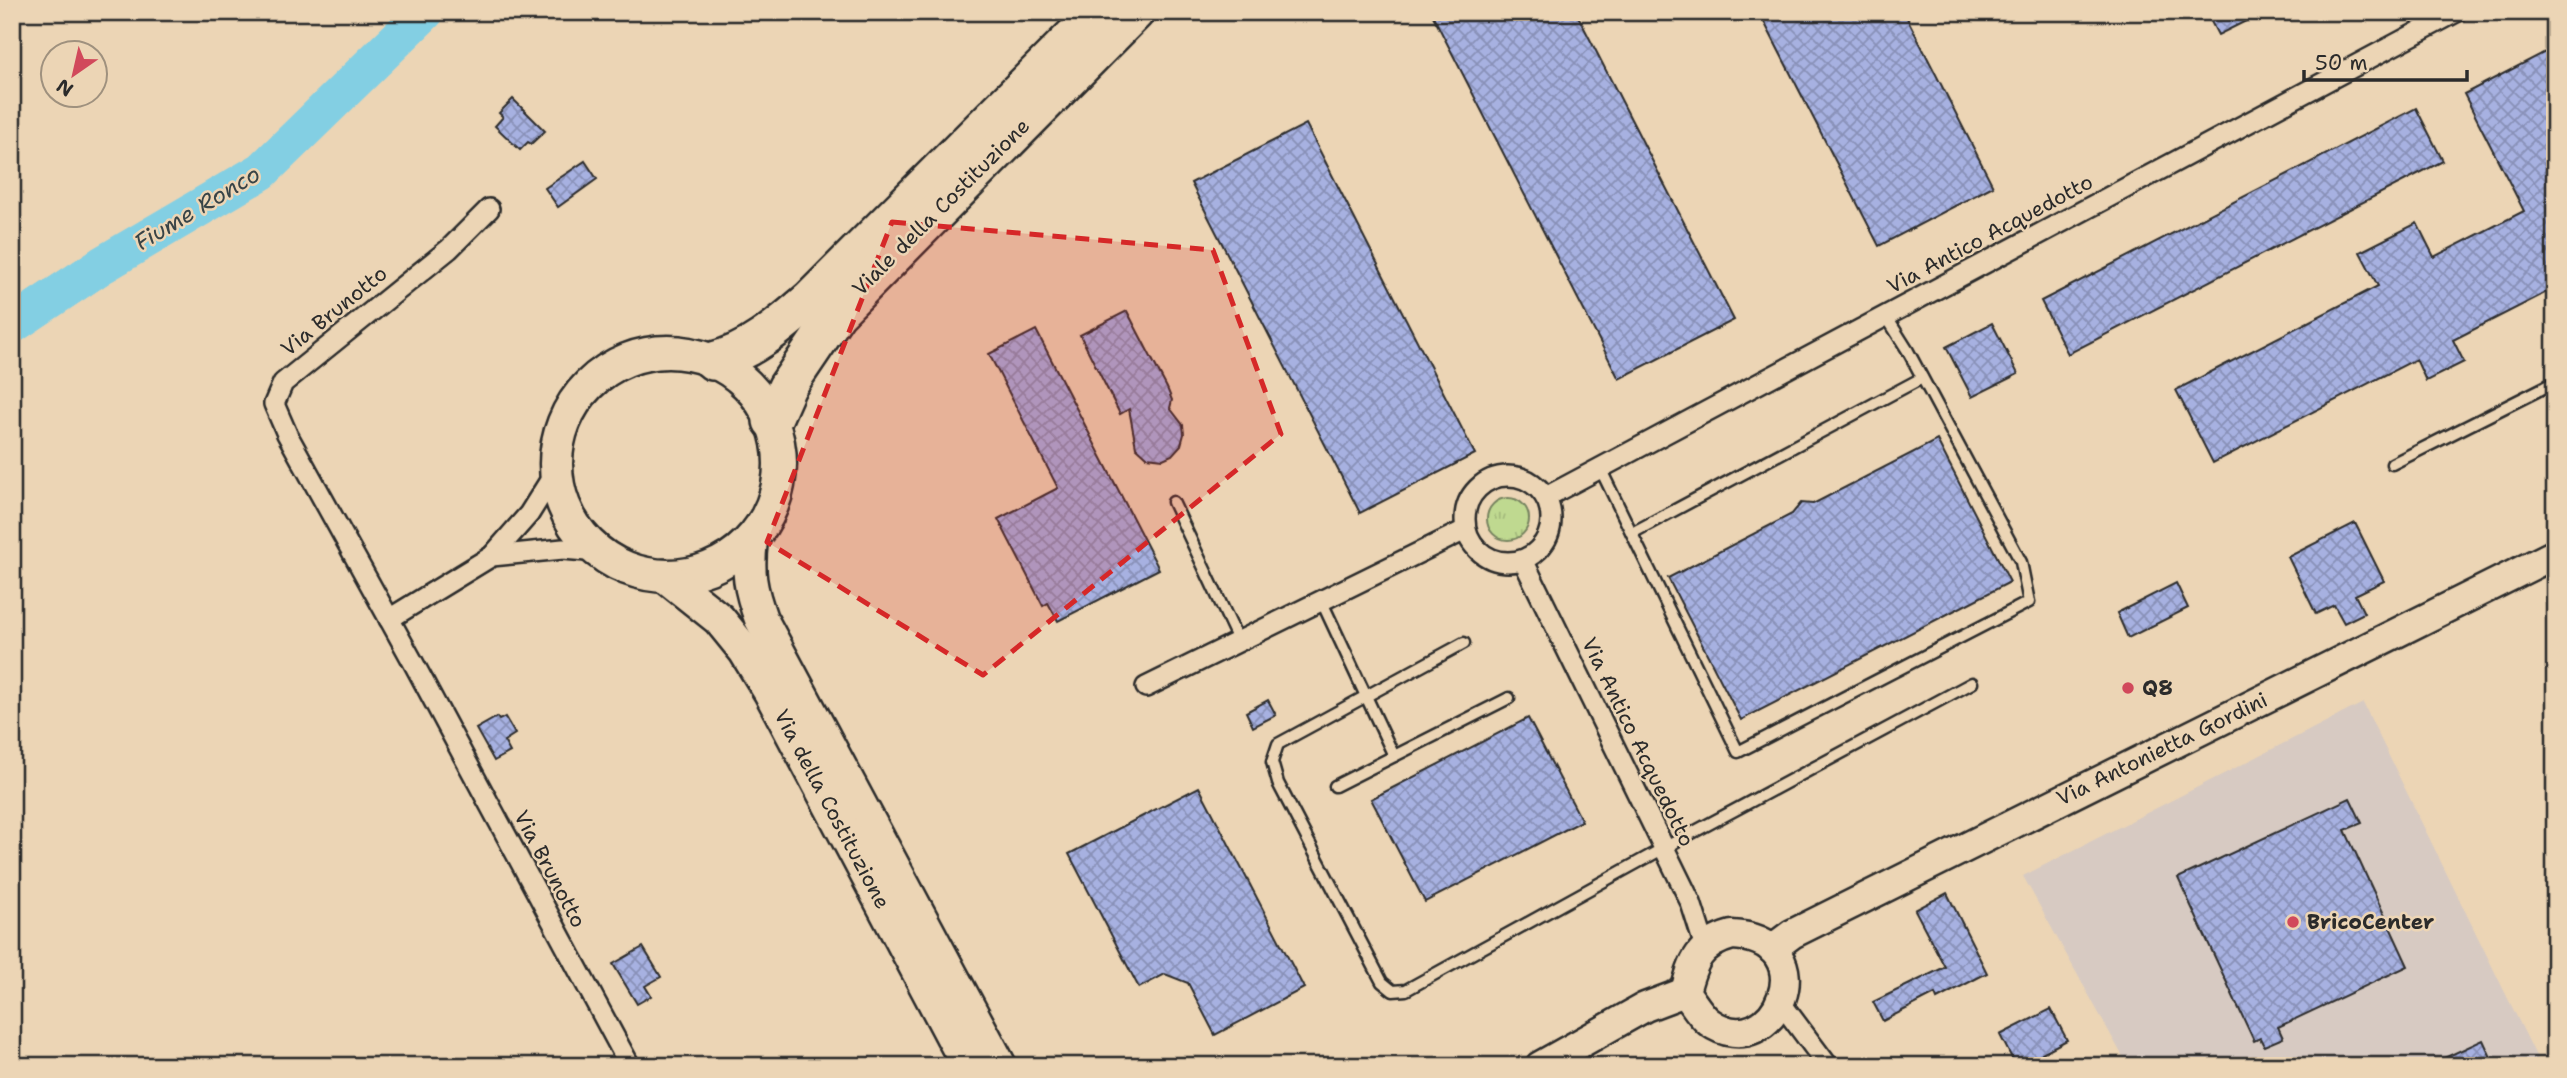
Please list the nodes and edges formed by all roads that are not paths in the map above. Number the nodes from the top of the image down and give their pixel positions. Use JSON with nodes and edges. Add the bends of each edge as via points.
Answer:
{"nodes":[{"id":1,"x":1098,"y":12,"type":"edge"},
{"id":2,"x":1135,"y":12,"type":"edge"},
{"id":3,"x":2456,"y":12,"type":"edge"},
{"id":4,"x":489,"y":209,"type":"dead end"},
{"id":5,"x":1885,"y":316,"type":"junction"},
{"id":6,"x":713,"y":361,"type":"junction"},
{"id":7,"x":1922,"y":378,"type":"junction"},
{"id":8,"x":2555,"y":382,"type":"edge"},
{"id":9,"x":772,"y":421,"type":"junction"},
{"id":10,"x":2392,"y":464,"type":"dead end"},
{"id":11,"x":1600,"y":468,"type":"junction"},
{"id":12,"x":556,"y":471,"type":"junction"},
{"id":13,"x":1546,"y":497,"type":"junction"},
{"id":14,"x":1173,"y":502,"type":"dead end"},
{"id":15,"x":1465,"y":530,"type":"junction"},
{"id":16,"x":1632,"y":533,"type":"junction"},
{"id":17,"x":751,"y":540,"type":"junction"},
{"id":18,"x":598,"y":552,"type":"junction"},
{"id":19,"x":2555,"y":554,"type":"edge"},
{"id":20,"x":492,"y":555,"type":"junction"},
{"id":21,"x":1523,"y":560,"type":"junction"},
{"id":22,"x":665,"y":576,"type":"junction"},
{"id":23,"x":1321,"y":600,"type":"junction"},
{"id":24,"x":389,"y":619,"type":"junction"},
{"id":25,"x":1239,"y":642,"type":"junction"},
{"id":26,"x":1464,"y":643,"type":"dead end"},
{"id":27,"x":1972,"y":683,"type":"dead end"},
{"id":28,"x":1146,"y":687,"type":"dead end"},
{"id":29,"x":1366,"y":696,"type":"junction"},
{"id":30,"x":1510,"y":698,"type":"dead end"},
{"id":31,"x":1394,"y":756,"type":"junction"},
{"id":32,"x":1335,"y":786,"type":"dead end"},
{"id":33,"x":1664,"y":848,"type":"junction"},
{"id":34,"x":1705,"y":947,"type":"junction"},
{"id":35,"x":1772,"y":949,"type":"junction"},
{"id":36,"x":1685,"y":992,"type":"junction"},
{"id":37,"x":1781,"y":1003,"type":"junction"},
{"id":38,"x":1551,"y":1063,"type":"edge"},
{"id":39,"x":630,"y":1066,"type":"edge"},
{"id":40,"x":968,"y":1066,"type":"edge"},
{"id":41,"x":1000,"y":1066,"type":"edge"},
{"id":42,"x":1828,"y":1066,"type":"edge"}],
"edges":[{"from":1,"to":6,"type":"highway","name":"Viale della Costituzione","via":[[810,300],[752,344]]},
{"from":2,"to":9,"type":"highway","name":"Viale della Costituzione","via":[[837,313],[787,387]]},
{"from":3,"to":5,"type":"street","name":"Via Antico Acquedotto"},
{"from":4,"to":24,"type":"street","name":"Via Brunotto","via":[[449,249],[283,383],[274,404]]},
{"from":5,"to":7,"type":"lane"},
{"from":5,"to":11,"type":"street","name":"Via Antico Acquedotto"},
{"from":6,"to":9,"type":"main road","via":[[748,385]]},
{"from":6,"to":12,"type":"main road","via":[[656,352],[603,372],[567,415]]},
{"from":7,"to":16,"type":"lane"},
{"from":7,"to":16,"type":"lane","via":[[2021,562],[2029,603],[1738,752]]},
{"from":8,"to":10,"type":"lane"},
{"from":9,"to":17,"type":"main road","via":[[780,456],[777,492]]},
{"from":11,"to":13,"type":"street","name":"Via Antico Acquedotto"},
{"from":11,"to":16,"type":"lane"},
{"from":12,"to":18,"type":"main road","via":[[569,516]]},
{"from":12,"to":20,"type":"street","via":[[530,514]]},
{"from":13,"to":15,"type":"street","via":[[1531,482],[1511,475],[1485,481],[1467,502]]},
{"from":13,"to":21,"type":"street","via":[[1551,511],[1549,533],[1536,552]]},
{"from":14,"to":25,"type":"lane"},
{"from":15,"to":21,"type":"street","via":[[1481,554],[1494,561]]},
{"from":15,"to":23,"type":"street"},
{"from":17,"to":22,"type":"main road","via":[[712,567]]},
{"from":17,"to":41,"type":"main road","name":"Via della Costituzione","via":[[750,590],[761,619]]},
{"from":18,"to":20,"type":"street","via":[[563,549]]},
{"from":18,"to":22,"type":"main road","via":[[629,569]]},
{"from":19,"to":35,"type":"street","name":"Via Antonietta Gordini","via":[[1791,934]]},
{"from":20,"to":24,"type":"street"},
{"from":21,"to":33,"type":"street","name":"Via Antico Acquedotto"},
{"from":22,"to":40,"type":"main road","name":"Via della Costituzione","via":[[719,619],[764,681]]},
{"from":23,"to":25,"type":"street"},
{"from":23,"to":29,"type":"lane"},
{"from":24,"to":39,"type":"street","name":"Via Brunotto"},
{"from":25,"to":28,"type":"street"},
{"from":26,"to":29,"type":"lane"},
{"from":27,"to":33,"type":"lane"},
{"from":29,"to":31,"type":"lane"},
{"from":29,"to":33,"type":"lane","via":[[1278,744],[1272,762],[1382,982],[1393,991],[1406,990]]},
{"from":30,"to":31,"type":"lane"},
{"from":31,"to":32,"type":"lane"},
{"from":33,"to":34,"type":"street","name":"Via Antico Acquedotto"},
{"from":34,"to":35,"type":"street","via":[[1732,935],[1760,940]]},
{"from":34,"to":36,"type":"street"},
{"from":35,"to":37,"type":"street","via":[[1784,971]]},
{"from":36,"to":37,"type":"street","via":[[1709,1022],[1732,1030],[1744,1031],[1766,1022]]},
{"from":36,"to":38,"type":"street","via":[[1645,1007]]},
{"from":37,"to":42,"type":"street"}]}
